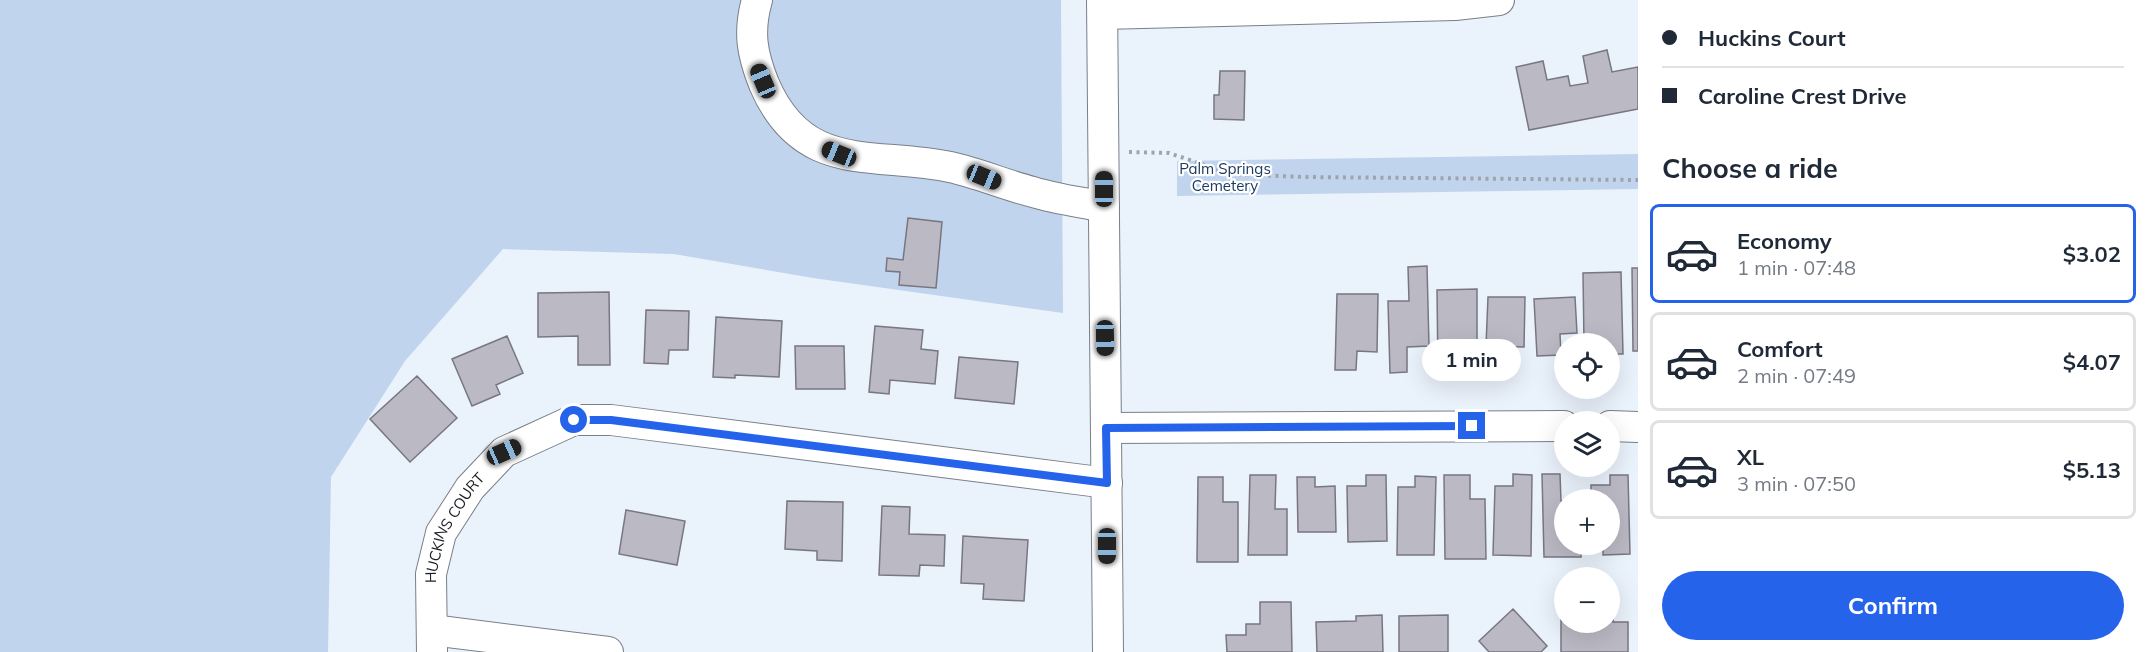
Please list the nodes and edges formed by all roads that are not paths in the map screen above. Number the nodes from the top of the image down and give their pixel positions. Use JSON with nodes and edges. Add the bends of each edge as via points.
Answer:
{"nodes":[{"id":1,"x":757,"y":0,"type":"edge"},
{"id":2,"x":1498,"y":0,"type":"edge"},
{"id":3,"x":1102,"y":7,"type":"edge"},
{"id":4,"x":1104,"y":207,"type":"junction"},
{"id":5,"x":1554,"y":426,"type":"edge"},
{"id":6,"x":1620,"y":426,"type":"edge"},
{"id":7,"x":1638,"y":427,"type":"edge"},
{"id":8,"x":1106,"y":428,"type":"junction"},
{"id":9,"x":1107,"y":483,"type":"junction"},
{"id":10,"x":432,"y":641,"type":"edge"},
{"id":11,"x":608,"y":652,"type":"edge"},
{"id":12,"x":1108,"y":652,"type":"edge"}],
"edges":[{"from":1,"to":4,"type":"street","via":[[752,45],[757,67],[778,112],[815,145],[839,154],[970,171],[1035,193]]},
{"from":2,"to":3,"type":"street","via":[[1455,5]]},
{"from":3,"to":4,"type":"street"},
{"from":4,"to":8,"type":"street"},
{"from":5,"to":8,"type":"street"},
{"from":6,"to":7,"type":"street"},
{"from":8,"to":9,"type":"street"},
{"from":9,"to":10,"type":"street","name":"HUCKINS COURT","via":[[611,420],[574,420],[504,452],[470,488],[441,533],[431,574]]},
{"from":9,"to":12,"type":"street"},
{"from":10,"to":11,"type":"street"}]}
